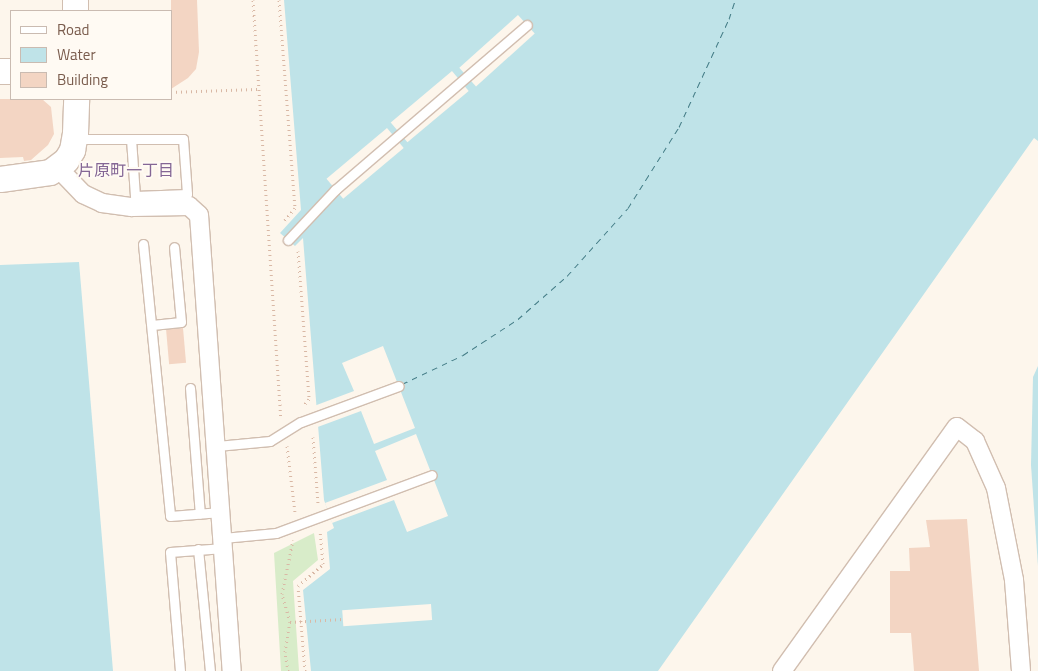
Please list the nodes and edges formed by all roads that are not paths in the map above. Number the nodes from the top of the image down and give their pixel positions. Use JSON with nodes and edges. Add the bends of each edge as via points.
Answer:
{"nodes":[{"id":1,"x":527,"y":25,"type":"dead end"},
{"id":2,"x":76,"y":100,"type":"edge"},
{"id":3,"x":74,"y":139,"type":"junction"},
{"id":4,"x":131,"y":140,"type":"junction"},
{"id":5,"x":58,"y":168,"type":"junction"},
{"id":6,"x":0,"y":179,"type":"edge"},
{"id":7,"x":288,"y":240,"type":"dead end"},
{"id":8,"x":143,"y":244,"type":"dead end"},
{"id":9,"x":174,"y":247,"type":"dead end"},
{"id":10,"x":152,"y":324,"type":"junction"},
{"id":11,"x":398,"y":386,"type":"dead end"},
{"id":12,"x":190,"y":388,"type":"dead end"},
{"id":13,"x":217,"y":446,"type":"junction"},
{"id":14,"x":432,"y":475,"type":"dead end"},
{"id":15,"x":222,"y":512,"type":"junction"},
{"id":16,"x":200,"y":514,"type":"junction"},
{"id":17,"x":224,"y":543,"type":"junction"},
{"id":18,"x":198,"y":549,"type":"junction"},
{"id":19,"x":180,"y":671,"type":"edge"},
{"id":20,"x":210,"y":671,"type":"edge"},
{"id":21,"x":232,"y":671,"type":"edge"},
{"id":22,"x":782,"y":671,"type":"edge"},
{"id":23,"x":1021,"y":671,"type":"edge"}],
"edges":[{"from":1,"to":7,"type":"lane","via":[[335,190]]},
{"from":2,"to":3,"type":"street"},
{"from":3,"to":4,"type":"lane"},
{"from":3,"to":5,"type":"street","via":[[66,160]]},
{"from":4,"to":4,"type":"lane","via":[[183,139],[188,194],[135,196]]},
{"from":5,"to":6,"type":"street","via":[[37,176]]},
{"from":5,"to":13,"type":"street","via":[[83,194],[102,203],[132,207],[189,206],[199,215]]},
{"from":8,"to":10,"type":"lane"},
{"from":9,"to":10,"type":"lane","via":[[181,322]]},
{"from":10,"to":16,"type":"lane","via":[[170,516]]},
{"from":11,"to":13,"type":"lane","via":[[300,422],[270,441]]},
{"from":12,"to":16,"type":"lane"},
{"from":13,"to":15,"type":"street"},
{"from":14,"to":17,"type":"lane","via":[[276,533]]},
{"from":15,"to":16,"type":"lane"},
{"from":15,"to":17,"type":"street"},
{"from":17,"to":18,"type":"lane"},
{"from":17,"to":21,"type":"street"},
{"from":18,"to":19,"type":"lane","via":[[170,552]]},
{"from":18,"to":20,"type":"lane"},
{"from":22,"to":23,"type":"street","via":[[957,427],[975,441],[996,488],[1014,580]]}]}
